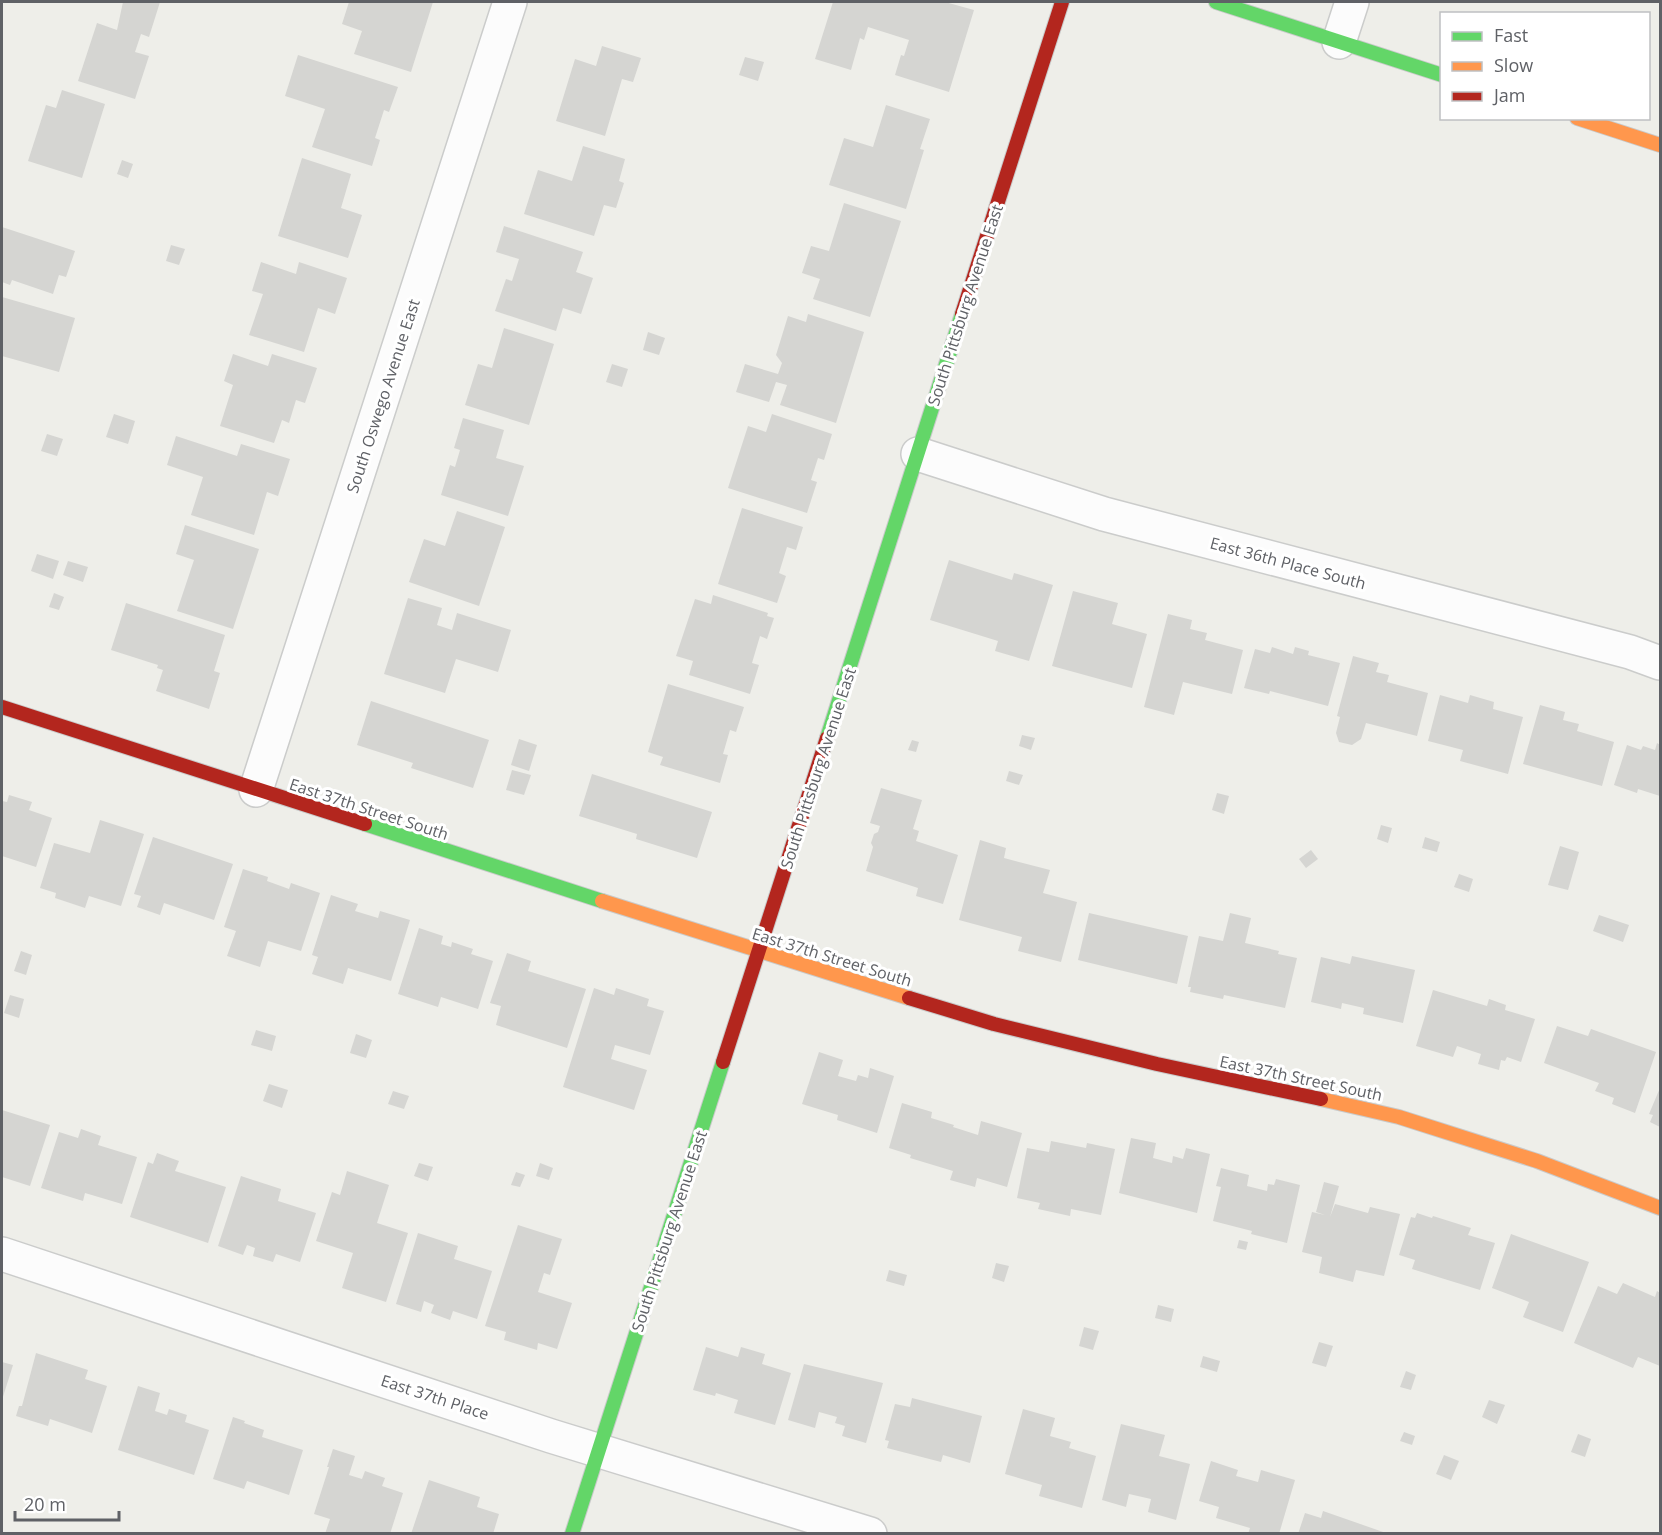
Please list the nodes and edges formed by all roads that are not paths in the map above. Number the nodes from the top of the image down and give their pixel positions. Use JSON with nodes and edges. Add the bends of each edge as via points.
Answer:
{"nodes":[{"id":1,"x":510,"y":2,"type":"edge"},
{"id":2,"x":1062,"y":2,"type":"edge"},
{"id":3,"x":1216,"y":2,"type":"edge"},
{"id":4,"x":1352,"y":2,"type":"edge"},
{"id":5,"x":1339,"y":42,"type":"junction"},
{"id":6,"x":1440,"y":74,"type":"edge"},
{"id":7,"x":1583,"y":120,"type":"edge"},
{"id":8,"x":1660,"y":145,"type":"edge"},
{"id":9,"x":918,"y":454,"type":"junction"},
{"id":10,"x":1660,"y":663,"type":"edge"},
{"id":11,"x":2,"y":707,"type":"edge"},
{"id":12,"x":256,"y":790,"type":"junction"},
{"id":13,"x":759,"y":953,"type":"junction"},
{"id":14,"x":1660,"y":1208,"type":"edge"},
{"id":15,"x":2,"y":1254,"type":"edge"},
{"id":16,"x":599,"y":1450,"type":"junction"},
{"id":17,"x":572,"y":1533,"type":"edge"},
{"id":18,"x":870,"y":1533,"type":"edge"}],
"edges":[{"from":1,"to":12,"type":"street","name":"South Oswego Avenue East"},
{"from":2,"to":9,"type":"street","name":"South Pittsburg Avenue East"},
{"from":3,"to":5,"type":"street"},
{"from":4,"to":5,"type":"street"},
{"from":5,"to":6,"type":"street"},
{"from":7,"to":8,"type":"street"},
{"from":9,"to":10,"type":"street","name":"East 36th Place South","via":[[1104,514]]},
{"from":9,"to":13,"type":"street","name":"South Pittsburg Avenue East"},
{"from":11,"to":12,"type":"street","name":"East 37th Street South"},
{"from":12,"to":13,"type":"street","name":"East 37th Street South"},
{"from":13,"to":14,"type":"street","name":"East 37th Street South","via":[[994,1024],[1157,1065],[1399,1117],[1537,1161]]},
{"from":13,"to":16,"type":"street","name":"South Pittsburg Avenue East"},
{"from":15,"to":16,"type":"street","name":"East 37th Place"},
{"from":16,"to":17,"type":"street","name":"South Pittsburg Avenue East"},
{"from":16,"to":18,"type":"street","name":"East 37th Place"}]}
